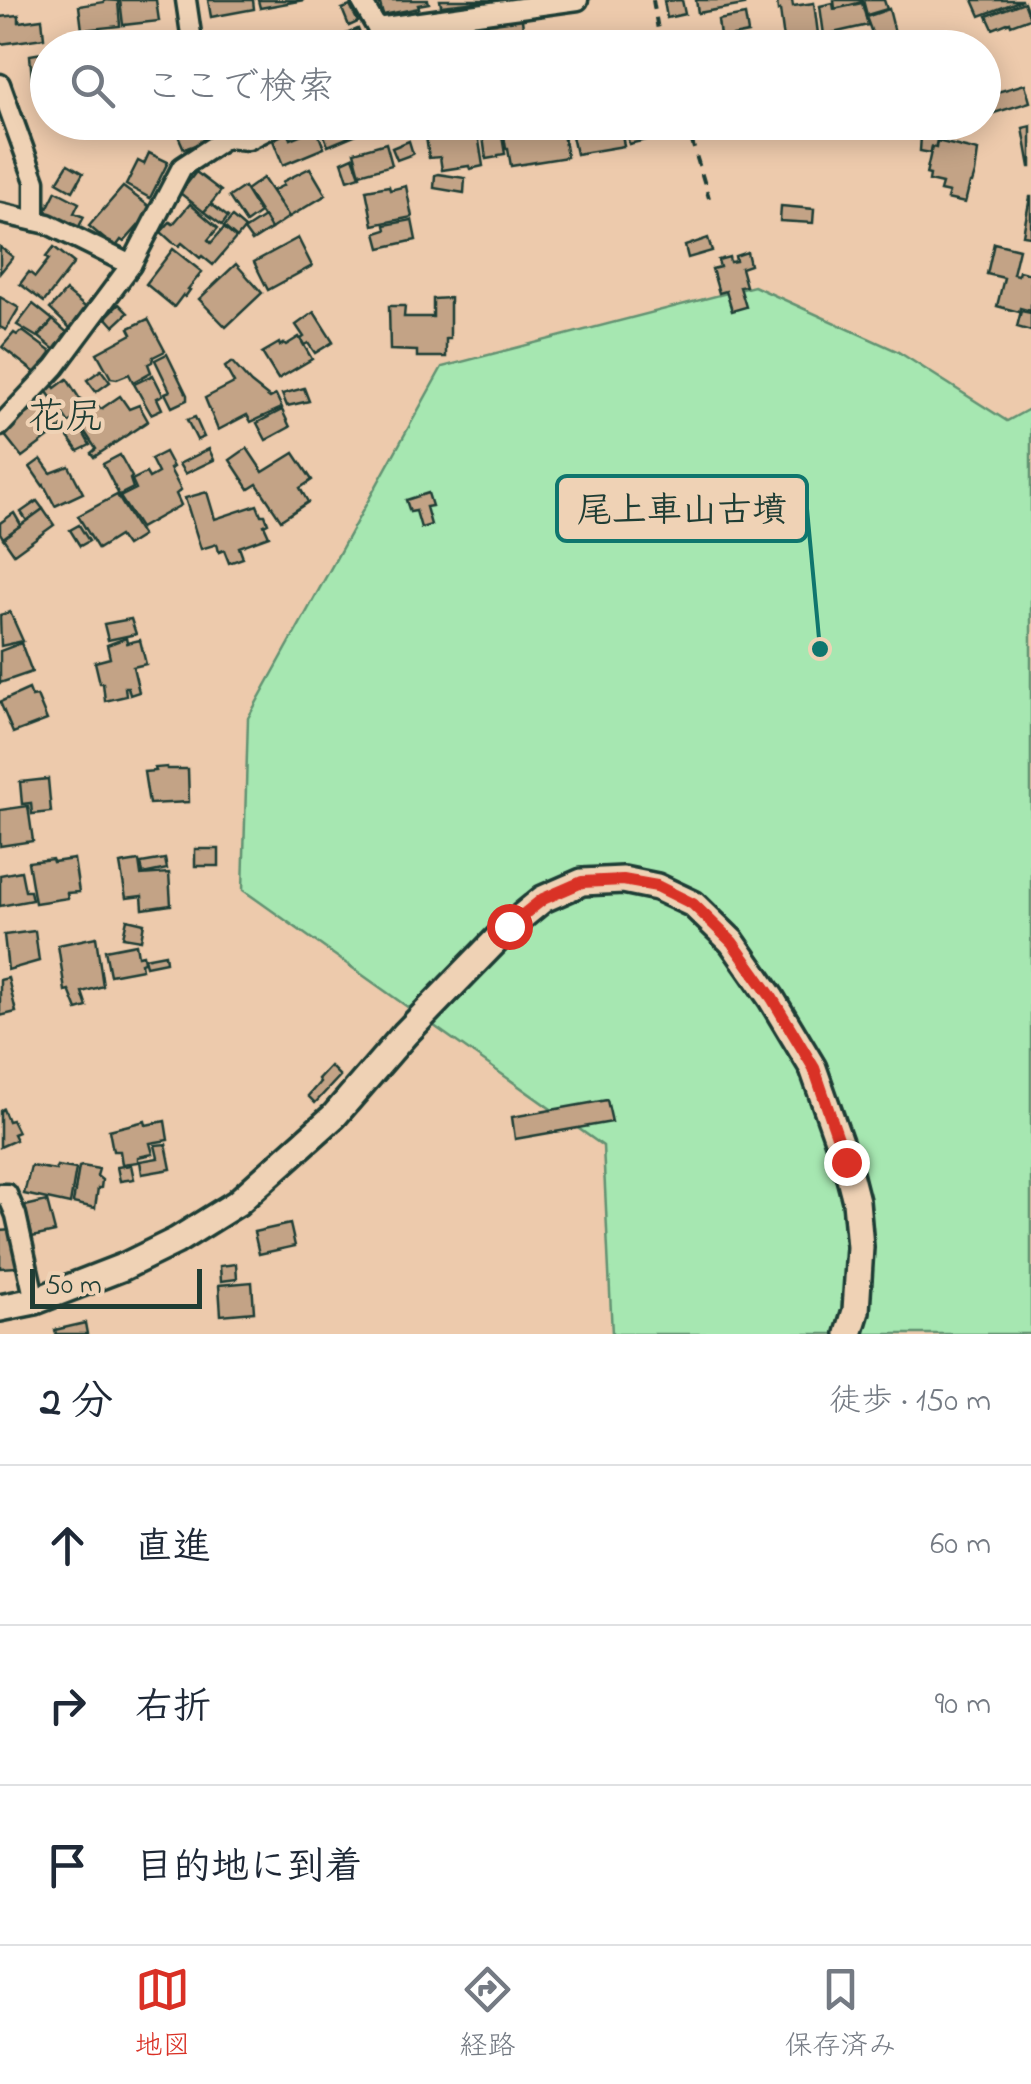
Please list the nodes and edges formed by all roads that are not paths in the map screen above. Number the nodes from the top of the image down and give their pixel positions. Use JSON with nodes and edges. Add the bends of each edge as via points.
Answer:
{"nodes":[{"id":1,"x":186,"y":0,"type":"edge"},
{"id":2,"x":362,"y":0,"type":"edge"},
{"id":3,"x":578,"y":0,"type":"edge"},
{"id":4,"x":376,"y":28,"type":"joint"},
{"id":5,"x":190,"y":30,"type":"edge"},
{"id":6,"x":0,"y":84,"type":"edge"},
{"id":7,"x":212,"y":140,"type":"edge"},
{"id":8,"x":0,"y":213,"type":"edge"},
{"id":9,"x":35,"y":221,"type":"junction"},
{"id":10,"x":131,"y":266,"type":"junction"},
{"id":11,"x":0,"y":426,"type":"edge"},
{"id":12,"x":0,"y":1194,"type":"edge"},
{"id":13,"x":35,"y":1301,"type":"junction"},
{"id":14,"x":0,"y":1308,"type":"edge"},
{"id":15,"x":849,"y":1334,"type":"edge"}],
"edges":[{"from":1,"to":5,"type":"street"},
{"from":2,"to":4,"type":"street"},
{"from":3,"to":4,"type":"street"},
{"from":6,"to":9,"type":"street","via":[[35,181]]},
{"from":7,"to":10,"type":"street","via":[[182,168]]},
{"from":8,"to":9,"type":"street"},
{"from":9,"to":10,"type":"street"},
{"from":10,"to":11,"type":"street","via":[[55,367]]},
{"from":12,"to":13,"type":"street","via":[[16,1215]]},
{"from":13,"to":14,"type":"street"},
{"from":13,"to":15,"type":"street","via":[[123,1268],[237,1202],[334,1116],[509,926],[543,899],[582,882],[623,880],[657,886],[693,904],[732,942],[814,1068],[856,1201],[860,1247]]}]}
